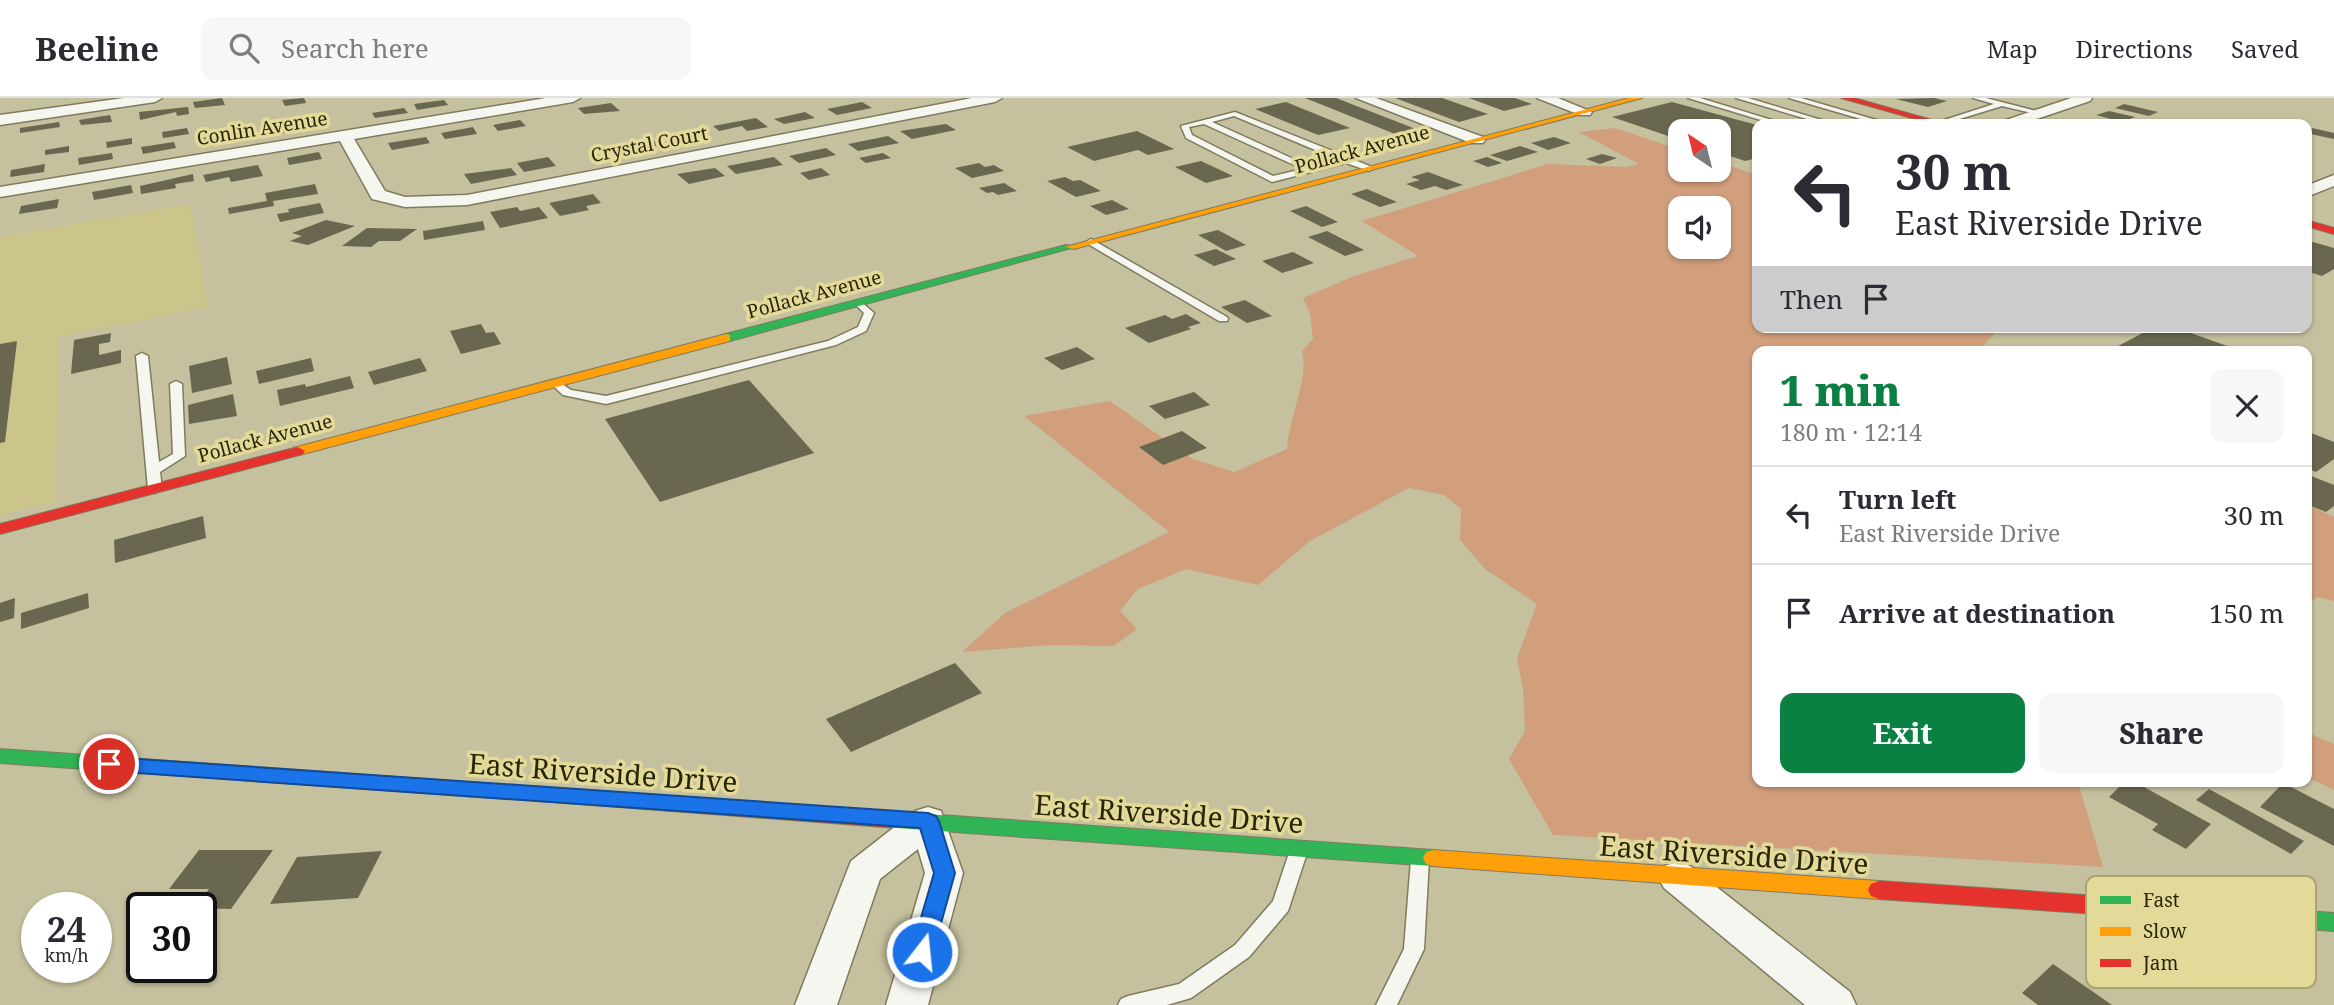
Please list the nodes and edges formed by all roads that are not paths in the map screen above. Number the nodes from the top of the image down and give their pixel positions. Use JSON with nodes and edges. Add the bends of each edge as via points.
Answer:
{"nodes":[{"id":1,"x":155,"y":98,"type":"edge"},
{"id":2,"x":573,"y":98,"type":"edge"},
{"id":3,"x":995,"y":98,"type":"edge"},
{"id":4,"x":1363,"y":98,"type":"edge"},
{"id":5,"x":1544,"y":98,"type":"edge"},
{"id":6,"x":1638,"y":98,"type":"edge"},
{"id":7,"x":1692,"y":98,"type":"edge"},
{"id":8,"x":1740,"y":98,"type":"edge"},
{"id":9,"x":1793,"y":98,"type":"edge"},
{"id":10,"x":1845,"y":98,"type":"edge"},
{"id":11,"x":1977,"y":98,"type":"edge"},
{"id":12,"x":2085,"y":98,"type":"edge"},
{"id":13,"x":1872,"y":101,"type":"edge"},
{"id":14,"x":2002,"y":104,"type":"junction"},
{"id":15,"x":1586,"y":112,"type":"junction"},
{"id":16,"x":2040,"y":113,"type":"junction"},
{"id":17,"x":1764,"y":119,"type":"edge"},
{"id":18,"x":1813,"y":119,"type":"edge"},
{"id":19,"x":1868,"y":119,"type":"edge"},
{"id":20,"x":1926,"y":119,"type":"edge"},
{"id":21,"x":1956,"y":119,"type":"edge"},
{"id":22,"x":2023,"y":119,"type":"edge"},
{"id":23,"x":0,"y":120,"type":"edge"},
{"id":24,"x":1204,"y":121,"type":"junction"},
{"id":25,"x":345,"y":136,"type":"junction"},
{"id":26,"x":1477,"y":141,"type":"junction"},
{"id":27,"x":1347,"y":160,"type":"junction"},
{"id":28,"x":1310,"y":169,"type":"junction"},
{"id":29,"x":1369,"y":169,"type":"junction"},
{"id":30,"x":1272,"y":179,"type":"junction"},
{"id":31,"x":2334,"y":180,"type":"edge"},
{"id":32,"x":1293,"y":189,"type":"junction"},
{"id":33,"x":2312,"y":189,"type":"edge"},
{"id":34,"x":0,"y":192,"type":"edge"},
{"id":35,"x":2312,"y":225,"type":"edge"},
{"id":36,"x":2334,"y":231,"type":"edge"},
{"id":37,"x":1091,"y":242,"type":"junction"},
{"id":38,"x":859,"y":303,"type":"junction"},
{"id":39,"x":1223,"y":319,"type":"dead end"},
{"id":40,"x":142,"y":356,"type":"dead end"},
{"id":41,"x":556,"y":383,"type":"junction"},
{"id":42,"x":176,"y":384,"type":"dead end"},
{"id":43,"x":153,"y":470,"type":"junction"},
{"id":44,"x":155,"y":489,"type":"junction"},
{"id":45,"x":1,"y":525,"type":"edge"},
{"id":46,"x":0,"y":757,"type":"edge"},
{"id":47,"x":928,"y":821,"type":"junction"},
{"id":48,"x":1299,"y":849,"type":"junction"},
{"id":49,"x":1420,"y":858,"type":"junction"},
{"id":50,"x":1677,"y":877,"type":"junction"},
{"id":51,"x":2086,"y":905,"type":"edge"},
{"id":52,"x":2316,"y":921,"type":"edge"},
{"id":53,"x":2334,"y":922,"type":"edge"},
{"id":54,"x":816,"y":1005,"type":"edge"},
{"id":55,"x":907,"y":1005,"type":"edge"},
{"id":56,"x":1128,"y":1005,"type":"edge"},
{"id":57,"x":1385,"y":1005,"type":"edge"},
{"id":58,"x":1835,"y":1005,"type":"edge"}],
"edges":[{"from":1,"to":23,"type":"street"},
{"from":2,"to":25,"type":"street","name":"Conlin Avenue"},
{"from":3,"to":25,"type":"street","name":"Crystal Court","via":[[467,200],[405,202],[377,195]]},
{"from":4,"to":26,"type":"street"},
{"from":5,"to":15,"type":"street"},
{"from":6,"to":15,"type":"street","name":"Pollack Avenue"},
{"from":7,"to":17,"type":"lane"},
{"from":8,"to":18,"type":"lane"},
{"from":9,"to":19,"type":"lane"},
{"from":10,"to":13,"type":"street"},
{"from":11,"to":14,"type":"lane"},
{"from":12,"to":16,"type":"street"},
{"from":13,"to":20,"type":"street"},
{"from":14,"to":16,"type":"lane"},
{"from":14,"to":21,"type":"lane"},
{"from":15,"to":26,"type":"street","name":"Pollack Avenue"},
{"from":16,"to":22,"type":"street"},
{"from":24,"to":27,"type":"lane","via":[[1235,114]]},
{"from":24,"to":28,"type":"lane"},
{"from":24,"to":30,"type":"lane","via":[[1185,125],[1189,136]]},
{"from":25,"to":34,"type":"street","name":"Conlin Avenue"},
{"from":26,"to":29,"type":"street","name":"Pollack Avenue"},
{"from":27,"to":28,"type":"lane"},
{"from":27,"to":29,"type":"lane"},
{"from":28,"to":30,"type":"lane"},
{"from":29,"to":32,"type":"street","name":"Pollack Avenue"},
{"from":30,"to":32,"type":"lane"},
{"from":31,"to":33,"type":"street"},
{"from":32,"to":37,"type":"street","name":"Pollack Avenue"},
{"from":35,"to":36,"type":"street"},
{"from":37,"to":38,"type":"street","name":"Pollack Avenue"},
{"from":37,"to":39,"type":"lane"},
{"from":38,"to":41,"type":"street","name":"Pollack Avenue"},
{"from":38,"to":41,"type":"lane","via":[[869,313],[862,329],[832,343],[707,377],[606,400],[567,393]]},
{"from":40,"to":43,"type":"lane"},
{"from":41,"to":44,"type":"street","name":"Pollack Avenue"},
{"from":42,"to":43,"type":"lane","via":[[179,456]]},
{"from":43,"to":44,"type":"lane"},
{"from":44,"to":45,"type":"street","name":"Pollack Avenue"},
{"from":46,"to":47,"type":"street","name":"East Riverside Drive"},
{"from":47,"to":48,"type":"street","name":"East Riverside Drive"},
{"from":47,"to":54,"type":"street","via":[[864,871]]},
{"from":47,"to":55,"type":"street","via":[[944,873]]},
{"from":48,"to":49,"type":"street","name":"East Riverside Drive"},
{"from":48,"to":56,"type":"lane","via":[[1280,905],[1241,951],[1184,992]]},
{"from":49,"to":50,"type":"street","name":"East Riverside Drive"},
{"from":49,"to":57,"type":"lane","via":[[1414,949]]},
{"from":50,"to":51,"type":"street","name":"East Riverside Drive"},
{"from":50,"to":58,"type":"street"},
{"from":52,"to":53,"type":"street","name":"East Riverside Drive"}]}
